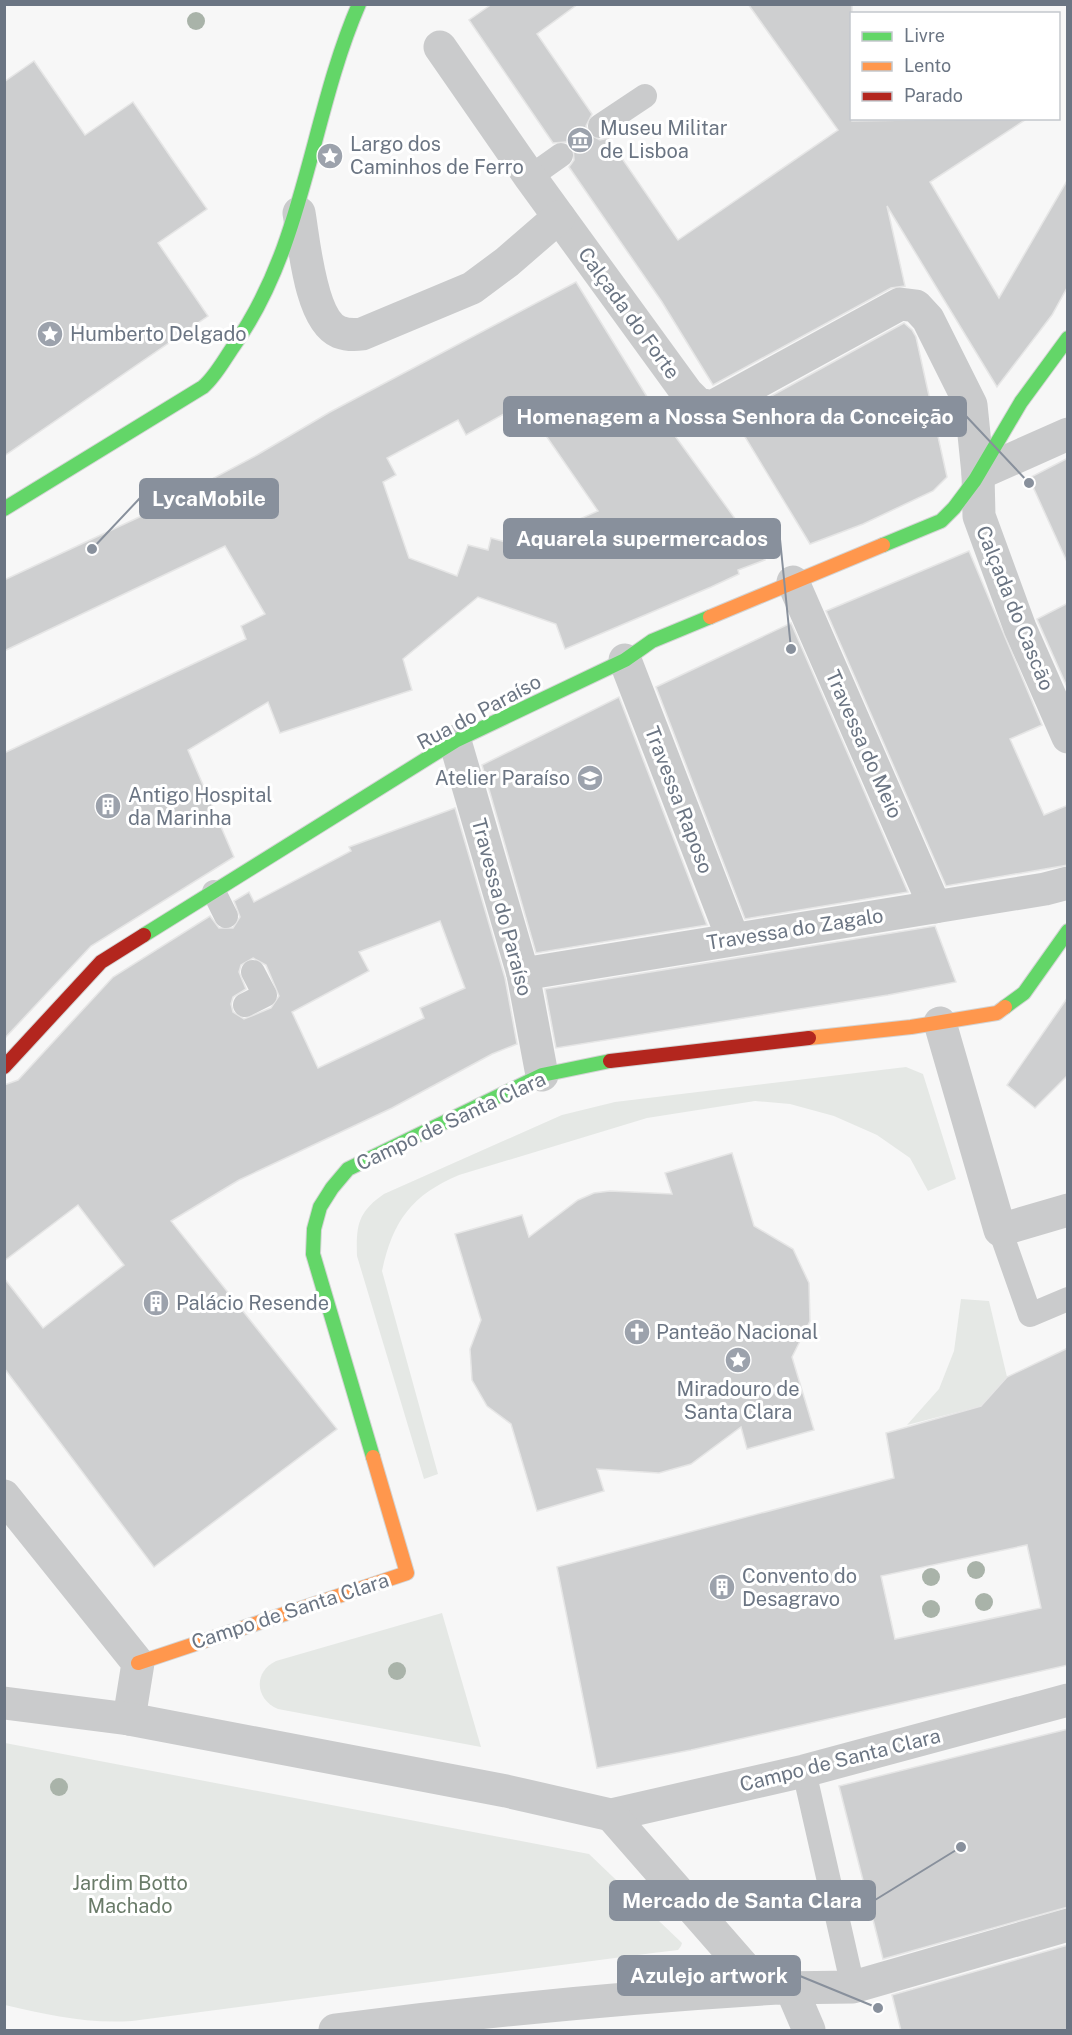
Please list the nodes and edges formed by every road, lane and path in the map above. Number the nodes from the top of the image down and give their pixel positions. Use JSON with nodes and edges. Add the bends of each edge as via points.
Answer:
{"nodes":[{"id":1,"x":359,"y":4,"type":"edge"},
{"id":2,"x":440,"y":46,"type":"dead end"},
{"id":3,"x":645,"y":96,"type":"dead end"},
{"id":4,"x":600,"y":126,"type":"dead end"},
{"id":5,"x":561,"y":154,"type":"dead end"},
{"id":6,"x":530,"y":177,"type":"junction"},
{"id":7,"x":299,"y":213,"type":"junction"},
{"id":8,"x":559,"y":217,"type":"junction"},
{"id":9,"x":1068,"y":338,"type":"edge"},
{"id":10,"x":217,"y":368,"type":"joint"},
{"id":11,"x":189,"y":394,"type":"joint"},
{"id":12,"x":1068,"y":434,"type":"edge"},
{"id":13,"x":978,"y":474,"type":"junction"},
{"id":14,"x":4,"y":509,"type":"edge"},
{"id":15,"x":793,"y":582,"type":"junction"},
{"id":16,"x":625,"y":660,"type":"junction"},
{"id":17,"x":1068,"y":737,"type":"edge"},
{"id":18,"x":456,"y":741,"type":"junction"},
{"id":19,"x":1068,"y":883,"type":"edge"},
{"id":20,"x":214,"y":892,"type":"junction"},
{"id":21,"x":935,"y":907,"type":"junction"},
{"id":22,"x":226,"y":916,"type":"dead end"},
{"id":23,"x":1068,"y":931,"type":"edge"},
{"id":24,"x":733,"y":939,"type":"junction"},
{"id":25,"x":253,"y":972,"type":"dead end"},
{"id":26,"x":523,"y":974,"type":"junction"},
{"id":27,"x":245,"y":1005,"type":"dead end"},
{"id":28,"x":940,"y":1023,"type":"junction"},
{"id":29,"x":4,"y":1067,"type":"edge"},
{"id":30,"x":542,"y":1075,"type":"junction"},
{"id":31,"x":1068,"y":1210,"type":"edge"},
{"id":32,"x":1000,"y":1230,"type":"junction"},
{"id":33,"x":1068,"y":1299,"type":"edge"},
{"id":34,"x":4,"y":1496,"type":"edge"},
{"id":35,"x":138,"y":1663,"type":"junction"},
{"id":36,"x":1068,"y":1700,"type":"edge"},
{"id":37,"x":4,"y":1703,"type":"edge"},
{"id":38,"x":129,"y":1719,"type":"junction"},
{"id":39,"x":804,"y":1771,"type":"junction"},
{"id":40,"x":611,"y":1815,"type":"junction"},
{"id":41,"x":1068,"y":1925,"type":"edge"},
{"id":42,"x":853,"y":1987,"type":"junction"},
{"id":43,"x":785,"y":1988,"type":"junction"},
{"id":44,"x":441,"y":2024,"type":"edge"},
{"id":45,"x":335,"y":2031,"type":"edge"},
{"id":46,"x":809,"y":2031,"type":"edge"}],
"edges":[{"from":1,"to":7,"type":"street","via":[[335,72]]},
{"from":2,"to":6,"type":"street","name":"Calçada do Forte"},
{"from":3,"to":4,"type":"lane"},
{"from":5,"to":6,"type":"lane"},
{"from":6,"to":8,"type":"street","name":"Calçada do Forte"},
{"from":7,"to":8,"type":"street","via":[[318,306],[327,324],[351,335],[362,334],[472,288]]},
{"from":7,"to":10,"type":"street","via":[[273,284]]},
{"from":8,"to":13,"type":"street","name":"Calçada do Forte","via":[[698,404],[712,407],[900,304],[916,306],[928,319],[971,405]]},
{"from":9,"to":13,"type":"street","name":"Rua do Paraíso","via":[[1021,402]]},
{"from":10,"to":11,"type":"lane","via":[[197,376]]},
{"from":11,"to":14,"type":"street"},
{"from":12,"to":13,"type":"street"},
{"from":13,"to":15,"type":"street","name":"Rua do Paraíso","via":[[941,521]]},
{"from":13,"to":17,"type":"street","name":"Calçada do Cascão","via":[[979,516],[1020,628]]},
{"from":15,"to":16,"type":"street","name":"Rua do Paraíso","via":[[652,641]]},
{"from":15,"to":21,"type":"street","name":"Travessa do Meio"},
{"from":16,"to":18,"type":"street","name":"Rua do Paraíso"},
{"from":16,"to":24,"type":"street","name":"Travessa Raposo"},
{"from":18,"to":20,"type":"street","name":"Rua do Paraíso"},
{"from":18,"to":26,"type":"street","name":"Travessa do Paraíso"},
{"from":19,"to":21,"type":"street","name":"Travessa do Zagalo"},
{"from":20,"to":22,"type":"lane"},
{"from":20,"to":29,"type":"street","name":"Rua do Paraíso","via":[[101,962]]},
{"from":21,"to":24,"type":"street","name":"Travessa do Zagalo"},
{"from":23,"to":28,"type":"street","via":[[1013,1003],[997,1013]]},
{"from":24,"to":26,"type":"street","name":"Travessa do Zagalo"},
{"from":25,"to":27,"type":"lane","via":[[265,995]]},
{"from":26,"to":30,"type":"street","name":"Travessa do Paraíso"},
{"from":28,"to":30,"type":"street","name":"Campo de Santa Clara","via":[[631,1057]]},
{"from":28,"to":32,"type":"street"},
{"from":30,"to":35,"type":"street","name":"Campo de Santa Clara","via":[[348,1169],[329,1187],[317,1211],[313,1254],[407,1573]]},
{"from":31,"to":32,"type":"street"},
{"from":32,"to":33,"type":"lane","via":[[1030,1315]]},
{"from":34,"to":35,"type":"street"},
{"from":35,"to":38,"type":"street"},
{"from":36,"to":39,"type":"street","name":"Campo de Santa Clara"},
{"from":37,"to":38,"type":"street","name":"Campo de Santa Clara"},
{"from":38,"to":40,"type":"street","name":"Campo de Santa Clara","via":[[506,1791]]},
{"from":39,"to":40,"type":"street","name":"Campo de Santa Clara"},
{"from":39,"to":42,"type":"lane"},
{"from":40,"to":43,"type":"street","via":[[750,1974]]},
{"from":41,"to":42,"type":"street"},
{"from":42,"to":43,"type":"street"},
{"from":43,"to":44,"type":"street","via":[[669,1994]]},
{"from":43,"to":46,"type":"street"},
{"from":44,"to":45,"type":"street"}]}
